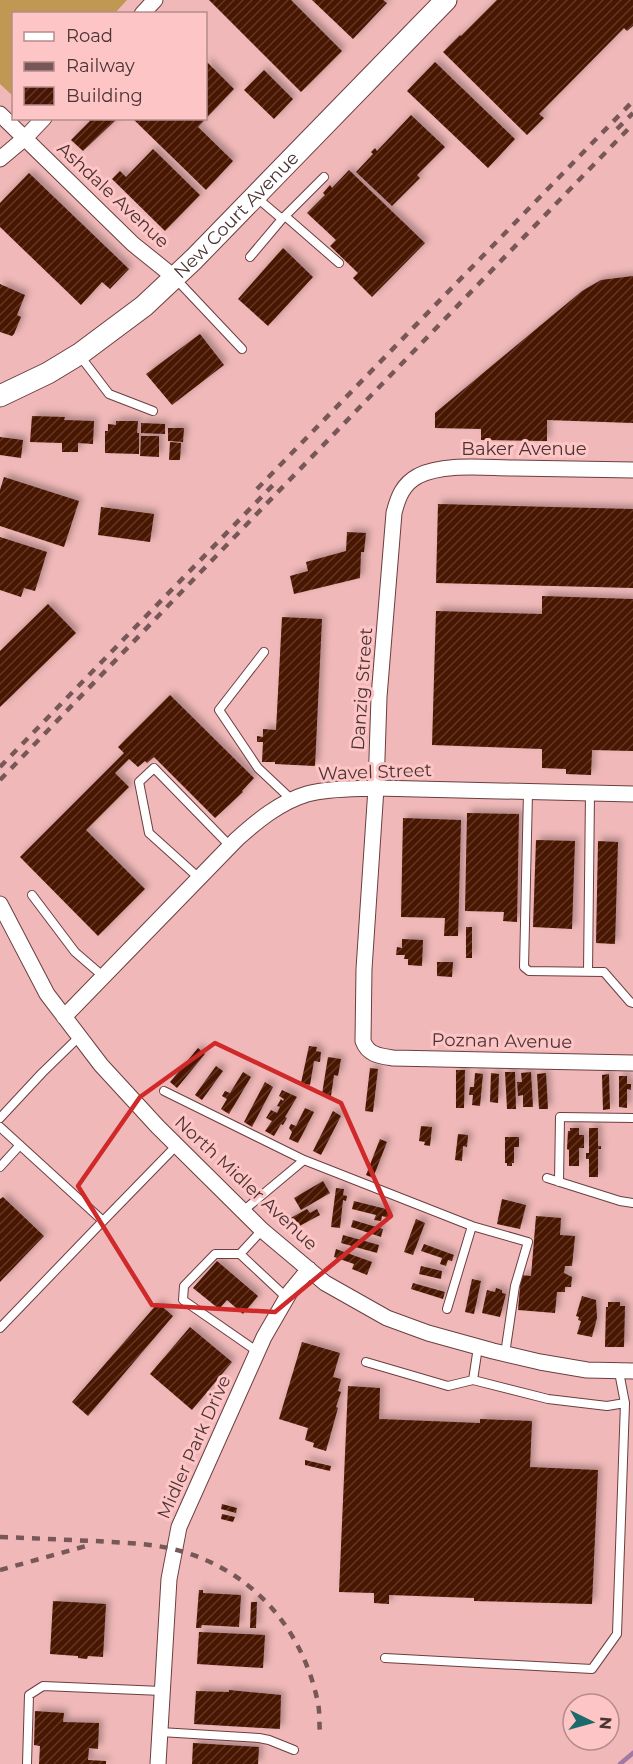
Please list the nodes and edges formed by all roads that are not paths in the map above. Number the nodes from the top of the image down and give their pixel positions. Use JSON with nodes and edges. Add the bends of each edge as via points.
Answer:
{"nodes":[{"id":1,"x":155,"y":0,"type":"edge"},
{"id":2,"x":446,"y":0,"type":"edge"},
{"id":3,"x":144,"y":12,"type":"edge"},
{"id":4,"x":0,"y":114,"type":"edge"},
{"id":5,"x":42,"y":120,"type":"edge"},
{"id":6,"x":25,"y":138,"type":"junction"},
{"id":7,"x":0,"y":159,"type":"edge"},
{"id":8,"x":324,"y":177,"type":"dead end"},
{"id":9,"x":255,"y":196,"type":"junction"},
{"id":10,"x":283,"y":218,"type":"junction"},
{"id":11,"x":250,"y":257,"type":"dead end"},
{"id":12,"x":339,"y":263,"type":"dead end"},
{"id":13,"x":174,"y":277,"type":"junction"},
{"id":14,"x":242,"y":349,"type":"dead end"},
{"id":15,"x":79,"y":354,"type":"junction"},
{"id":16,"x":0,"y":396,"type":"edge"},
{"id":17,"x":153,"y":411,"type":"dead end"},
{"id":18,"x":633,"y":470,"type":"edge"},
{"id":19,"x":416,"y":477,"type":"joint"},
{"id":20,"x":264,"y":652,"type":"dead end"},
{"id":21,"x":376,"y":788,"type":"junction"},
{"id":22,"x":528,"y":792,"type":"junction"},
{"id":23,"x":590,"y":793,"type":"junction"},
{"id":24,"x":633,"y":794,"type":"edge"},
{"id":25,"x":291,"y":800,"type":"junction"},
{"id":26,"x":230,"y":846,"type":"junction"},
{"id":27,"x":199,"y":878,"type":"junction"},
{"id":28,"x":32,"y":896,"type":"dead end"},
{"id":29,"x":0,"y":904,"type":"edge"},
{"id":30,"x":588,"y":972,"type":"junction"},
{"id":31,"x":104,"y":977,"type":"junction"},
{"id":32,"x":633,"y":1003,"type":"edge"},
{"id":33,"x":64,"y":1017,"type":"junction"},
{"id":34,"x":79,"y":1037,"type":"junction"},
{"id":35,"x":371,"y":1053,"type":"joint"},
{"id":36,"x":633,"y":1063,"type":"edge"},
{"id":37,"x":164,"y":1091,"type":"dead end"},
{"id":38,"x":0,"y":1118,"type":"edge"},
{"id":39,"x":633,"y":1118,"type":"edge"},
{"id":40,"x":0,"y":1127,"type":"edge"},
{"id":41,"x":20,"y":1145,"type":"junction"},
{"id":42,"x":177,"y":1145,"type":"junction"},
{"id":43,"x":304,"y":1160,"type":"junction"},
{"id":44,"x":0,"y":1167,"type":"edge"},
{"id":45,"x":547,"y":1178,"type":"dead end"},
{"id":46,"x":559,"y":1182,"type":"junction"},
{"id":47,"x":633,"y":1203,"type":"edge"},
{"id":48,"x":243,"y":1212,"type":"junction"},
{"id":49,"x":103,"y":1221,"type":"junction"},
{"id":50,"x":472,"y":1226,"type":"junction"},
{"id":51,"x":262,"y":1230,"type":"junction"},
{"id":52,"x":240,"y":1254,"type":"junction"},
{"id":53,"x":309,"y":1269,"type":"junction"},
{"id":54,"x":287,"y":1298,"type":"junction"},
{"id":55,"x":447,"y":1309,"type":"dead end"},
{"id":56,"x":0,"y":1328,"type":"edge"},
{"id":57,"x":478,"y":1347,"type":"junction"},
{"id":58,"x":258,"y":1352,"type":"junction"},
{"id":59,"x":505,"y":1354,"type":"junction"},
{"id":60,"x":366,"y":1362,"type":"dead end"},
{"id":61,"x":626,"y":1372,"type":"edge"},
{"id":62,"x":473,"y":1380,"type":"junction"},
{"id":63,"x":625,"y":1403,"type":"junction"},
{"id":64,"x":385,"y":1658,"type":"dead end"},
{"id":65,"x":162,"y":1691,"type":"junction"},
{"id":66,"x":160,"y":1732,"type":"junction"},
{"id":67,"x":294,"y":1750,"type":"dead end"},
{"id":68,"x":27,"y":1764,"type":"edge"},
{"id":69,"x":158,"y":1764,"type":"edge"}],
"edges":[{"from":1,"to":3,"type":"street"},
{"from":2,"to":9,"type":"main road","name":"New Court Avenue"},
{"from":4,"to":6,"type":"street","name":"Ashdale Avenue"},
{"from":5,"to":6,"type":"street"},
{"from":6,"to":7,"type":"street"},
{"from":6,"to":13,"type":"street","name":"Ashdale Avenue","via":[[133,244]]},
{"from":8,"to":10,"type":"lane"},
{"from":9,"to":10,"type":"lane"},
{"from":9,"to":13,"type":"main road","name":"New Court Avenue"},
{"from":10,"to":11,"type":"lane"},
{"from":10,"to":12,"type":"lane"},
{"from":13,"to":14,"type":"lane"},
{"from":13,"to":15,"type":"main road","name":"New Court Avenue","via":[[144,306]]},
{"from":15,"to":16,"type":"main road","name":"New Court Avenue"},
{"from":15,"to":17,"type":"lane","via":[[109,394]]},
{"from":18,"to":19,"type":"street","name":"Baker Avenue","via":[[464,468],[431,470]]},
{"from":19,"to":21,"type":"street","name":"Danzig Street","via":[[405,486],[394,513]]},
{"from":20,"to":25,"type":"lane","via":[[219,710],[258,768]]},
{"from":21,"to":22,"type":"street","name":"Wavel Street"},
{"from":21,"to":25,"type":"street","name":"Wavel Street","via":[[338,789]]},
{"from":21,"to":35,"type":"street","name":"Danzig Street","via":[[364,969],[363,1041]]},
{"from":22,"to":23,"type":"street","name":"Wavel Street"},
{"from":22,"to":30,"type":"lane","via":[[524,967],[529,971]]},
{"from":23,"to":24,"type":"street","name":"Wavel Street"},
{"from":23,"to":30,"type":"lane"},
{"from":25,"to":26,"type":"street","name":"Wavel Street","via":[[259,819]]},
{"from":26,"to":27,"type":"street","name":"Wavel Street"},
{"from":26,"to":27,"type":"lane","via":[[154,768],[139,782],[150,833]]},
{"from":27,"to":31,"type":"street","name":"Wavel Street"},
{"from":28,"to":31,"type":"lane","via":[[75,952]]},
{"from":29,"to":33,"type":"street","name":"North Midler Avenue","via":[[47,994]]},
{"from":30,"to":32,"type":"lane","via":[[604,972]]},
{"from":31,"to":33,"type":"street","name":"Wavel Street"},
{"from":33,"to":34,"type":"street","name":"North Midler Avenue"},
{"from":34,"to":38,"type":"lane"},
{"from":34,"to":42,"type":"street","name":"North Midler Avenue"},
{"from":35,"to":36,"type":"street","name":"Poznan Avenue","via":[[393,1058]]},
{"from":37,"to":43,"type":"lane"},
{"from":39,"to":46,"type":"lane","via":[[560,1117]]},
{"from":40,"to":41,"type":"lane"},
{"from":41,"to":44,"type":"lane"},
{"from":41,"to":49,"type":"lane"},
{"from":42,"to":48,"type":"street","name":"North Midler Avenue"},
{"from":42,"to":49,"type":"lane"},
{"from":43,"to":48,"type":"lane"},
{"from":43,"to":50,"type":"lane"},
{"from":45,"to":46,"type":"lane"},
{"from":46,"to":47,"type":"lane"},
{"from":48,"to":51,"type":"street","name":"North Midler Avenue"},
{"from":49,"to":56,"type":"lane"},
{"from":50,"to":55,"type":"lane"},
{"from":50,"to":59,"type":"lane","via":[[528,1242],[515,1286]]},
{"from":51,"to":52,"type":"lane"},
{"from":51,"to":53,"type":"street","name":"North Midler Avenue"},
{"from":52,"to":54,"type":"lane"},
{"from":52,"to":58,"type":"lane","via":[[215,1254],[184,1286],[183,1300]]},
{"from":53,"to":54,"type":"street","name":"Midler Park Drive"},
{"from":53,"to":57,"type":"street","name":"North Midler Avenue","via":[[325,1283],[387,1318]]},
{"from":54,"to":58,"type":"street","name":"Midler Park Drive"},
{"from":57,"to":59,"type":"street","name":"North Midler Avenue"},
{"from":57,"to":62,"type":"lane"},
{"from":58,"to":65,"type":"street","name":"Midler Park Drive","via":[[179,1527],[169,1579]]},
{"from":59,"to":61,"type":"street","name":"North Midler Avenue","via":[[587,1370]]},
{"from":60,"to":62,"type":"lane","via":[[448,1386]]},
{"from":61,"to":63,"type":"lane"},
{"from":62,"to":63,"type":"lane","via":[[548,1399],[607,1406]]},
{"from":63,"to":64,"type":"lane","via":[[617,1634],[592,1669]]},
{"from":65,"to":66,"type":"street","name":"Midler Park Drive"},
{"from":65,"to":68,"type":"lane","via":[[43,1686],[29,1695]]},
{"from":66,"to":67,"type":"lane","via":[[269,1740]]},
{"from":66,"to":69,"type":"street","name":"Midler Park Drive"}]}
